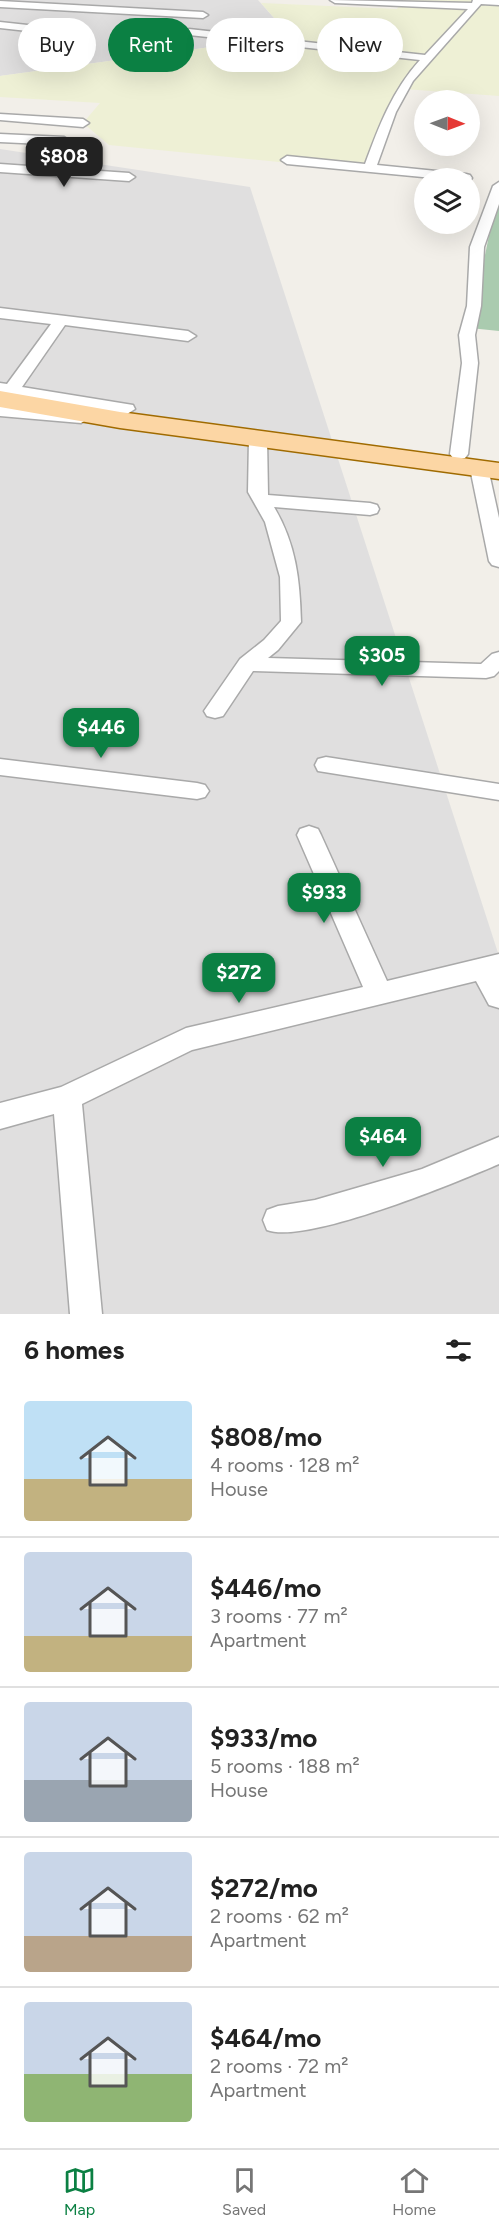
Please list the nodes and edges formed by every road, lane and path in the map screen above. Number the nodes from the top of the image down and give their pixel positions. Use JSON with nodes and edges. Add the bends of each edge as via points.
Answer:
{"nodes":[{"id":1,"x":335,"y":0,"type":"edge"},
{"id":2,"x":206,"y":2,"type":"dead end"},
{"id":3,"x":477,"y":2,"type":"edge"},
{"id":4,"x":499,"y":2,"type":"edge"},
{"id":5,"x":0,"y":4,"type":"edge"},
{"id":6,"x":203,"y":15,"type":"junction"},
{"id":7,"x":0,"y":25,"type":"edge"},
{"id":8,"x":18,"y":27,"type":"edge"},
{"id":9,"x":427,"y":58,"type":"junction"},
{"id":10,"x":0,"y":117,"type":"edge"},
{"id":11,"x":83,"y":123,"type":"dead end"},
{"id":12,"x":0,"y":138,"type":"edge"},
{"id":13,"x":64,"y":141,"type":"dead end"},
{"id":14,"x":287,"y":160,"type":"dead end"},
{"id":15,"x":0,"y":168,"type":"edge"},
{"id":16,"x":370,"y":168,"type":"junction"},
{"id":17,"x":129,"y":177,"type":"dead end"},
{"id":18,"x":484,"y":181,"type":"edge"},
{"id":19,"x":0,"y":313,"type":"edge"},
{"id":20,"x":61,"y":320,"type":"junction"},
{"id":21,"x":188,"y":336,"type":"dead end"},
{"id":22,"x":4,"y":392,"type":"edge"},
{"id":23,"x":0,"y":411,"type":"edge"},
{"id":24,"x":124,"y":414,"type":"junction"},
{"id":25,"x":258,"y":438,"type":"junction"},
{"id":26,"x":484,"y":463,"type":"edge"},
{"id":27,"x":261,"y":500,"type":"junction"},
{"id":28,"x":370,"y":509,"type":"dead end"},
{"id":29,"x":499,"y":561,"type":"edge"},
{"id":30,"x":499,"y":659,"type":"edge"},
{"id":31,"x":246,"y":664,"type":"junction"},
{"id":32,"x":215,"y":711,"type":"dead end"},
{"id":33,"x":326,"y":765,"type":"dead end"},
{"id":34,"x":0,"y":767,"type":"edge"},
{"id":35,"x":197,"y":791,"type":"dead end"},
{"id":36,"x":499,"y":792,"type":"edge"},
{"id":37,"x":309,"y":835,"type":"dead end"},
{"id":38,"x":491,"y":967,"type":"edge"},
{"id":39,"x":380,"y":995,"type":"junction"},
{"id":40,"x":499,"y":997,"type":"edge"},
{"id":41,"x":67,"y":1098,"type":"junction"},
{"id":42,"x":0,"y":1116,"type":"edge"},
{"id":43,"x":499,"y":1150,"type":"edge"},
{"id":44,"x":278,"y":1220,"type":"dead end"},
{"id":45,"x":86,"y":1314,"type":"edge"}],
"edges":[{"from":1,"to":3,"type":"street"},
{"from":2,"to":6,"type":"street"},
{"from":3,"to":4,"type":"street"},
{"from":3,"to":9,"type":"street"},
{"from":5,"to":6,"type":"street"},
{"from":6,"to":9,"type":"street","via":[[186,35],[269,39]]},
{"from":7,"to":8,"type":"street"},
{"from":9,"to":16,"type":"street","via":[[408,80],[390,112]]},
{"from":10,"to":11,"type":"street"},
{"from":12,"to":13,"type":"street"},
{"from":14,"to":16,"type":"street"},
{"from":15,"to":17,"type":"street"},
{"from":16,"to":18,"type":"street"},
{"from":18,"to":26,"type":"street","via":[[474,306],[467,335]]},
{"from":19,"to":20,"type":"street"},
{"from":20,"to":21,"type":"street"},
{"from":20,"to":22,"type":"street"},
{"from":22,"to":24,"type":"street"},
{"from":22,"to":24,"type":"main road","via":[[33,404]]},
{"from":23,"to":24,"type":"street","via":[[31,415]]},
{"from":24,"to":25,"type":"main road"},
{"from":24,"to":26,"type":"main road"},
{"from":25,"to":26,"type":"main road"},
{"from":25,"to":27,"type":"street","via":[[257,492]]},
{"from":26,"to":29,"type":"street"},
{"from":27,"to":28,"type":"street"},
{"from":27,"to":31,"type":"street","via":[[274,522],[290,577],[291,621],[271,645]]},
{"from":30,"to":31,"type":"street","via":[[486,671]]},
{"from":31,"to":32,"type":"street"},
{"from":33,"to":36,"type":"street"},
{"from":34,"to":35,"type":"street"},
{"from":37,"to":39,"type":"street"},
{"from":38,"to":39,"type":"street"},
{"from":38,"to":40,"type":"street"},
{"from":39,"to":41,"type":"street","via":[[186,1040]]},
{"from":41,"to":42,"type":"street"},
{"from":41,"to":45,"type":"street"},
{"from":43,"to":44,"type":"street","via":[[425,1182],[315,1214]]}]}
